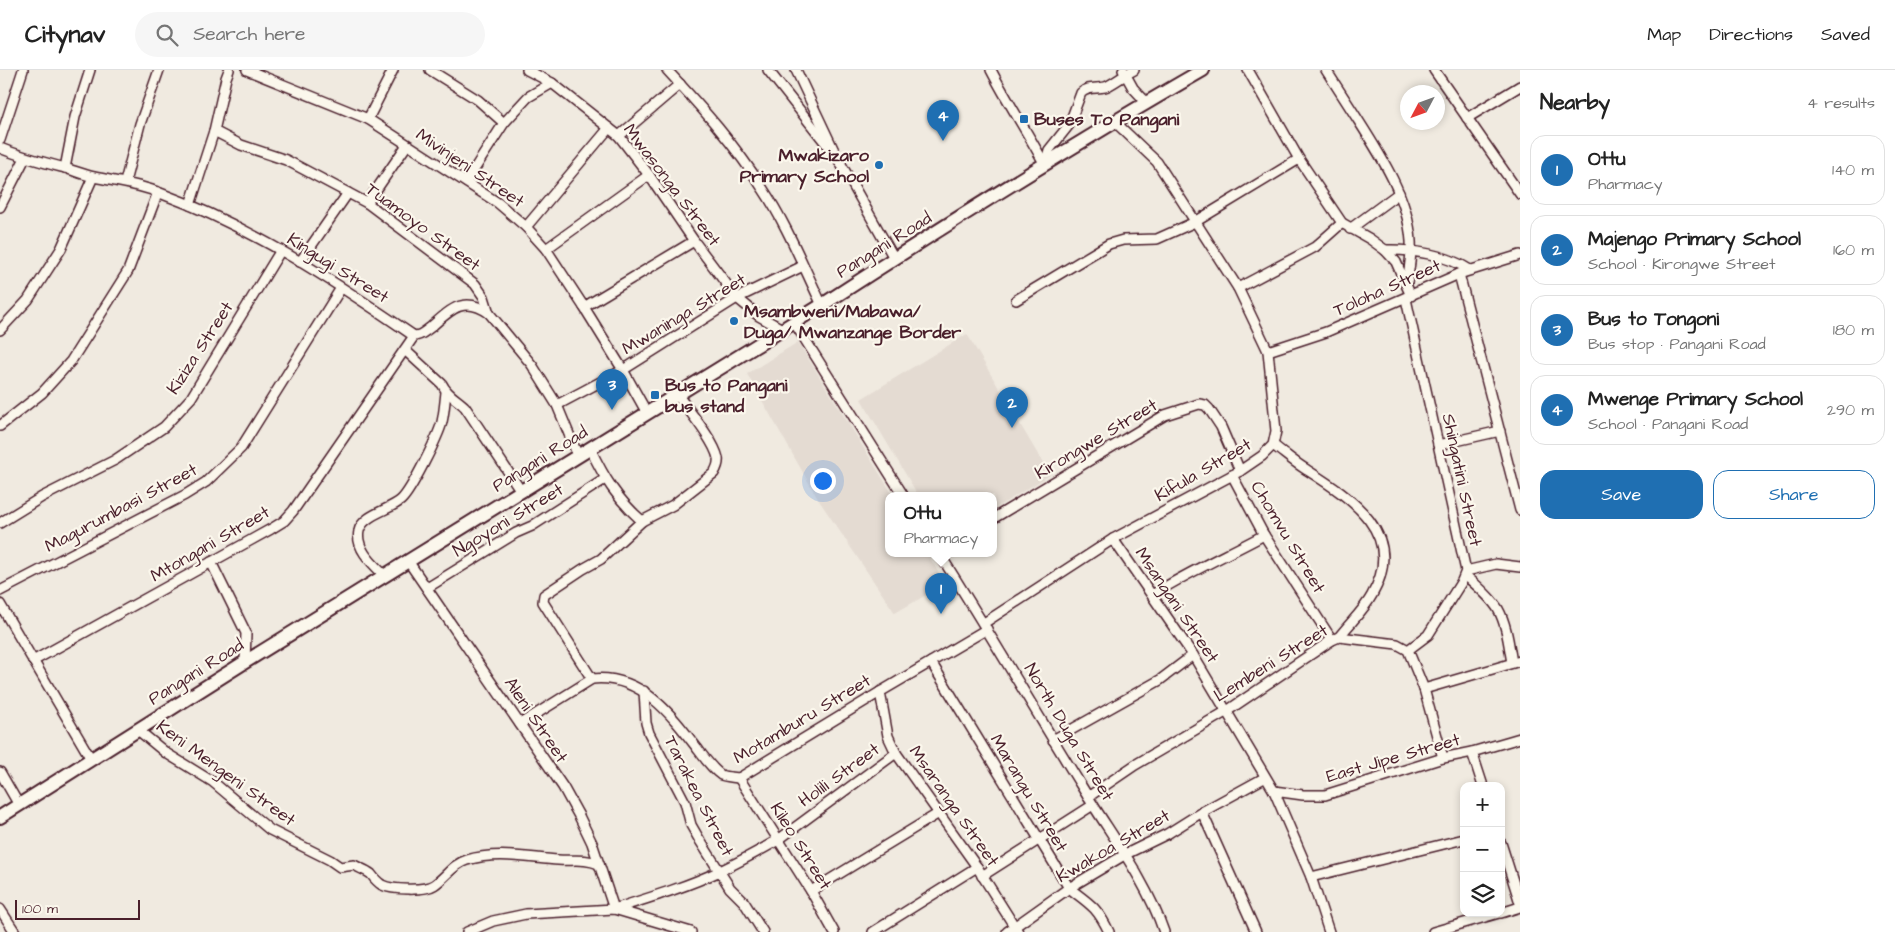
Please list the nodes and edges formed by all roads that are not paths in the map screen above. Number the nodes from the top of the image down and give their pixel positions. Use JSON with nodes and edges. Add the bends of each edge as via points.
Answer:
{"nodes":[{"id":1,"x":22,"y":70,"type":"edge"},
{"id":2,"x":90,"y":70,"type":"edge"},
{"id":3,"x":159,"y":70,"type":"edge"},
{"id":4,"x":229,"y":70,"type":"edge"},
{"id":5,"x":247,"y":70,"type":"edge"},
{"id":6,"x":393,"y":70,"type":"edge"},
{"id":7,"x":430,"y":70,"type":"edge"},
{"id":8,"x":527,"y":70,"type":"edge"},
{"id":9,"x":667,"y":70,"type":"edge"},
{"id":10,"x":768,"y":70,"type":"edge"},
{"id":11,"x":796,"y":70,"type":"edge"},
{"id":12,"x":991,"y":70,"type":"edge"},
{"id":13,"x":1203,"y":70,"type":"edge"},
{"id":14,"x":1248,"y":70,"type":"edge"},
{"id":15,"x":1326,"y":70,"type":"edge"},
{"id":16,"x":1434,"y":70,"type":"edge"},
{"id":17,"x":1128,"y":71,"type":"edge"},
{"id":18,"x":1187,"y":74,"type":"edge"},
{"id":19,"x":552,"y":83,"type":"junction"},
{"id":20,"x":680,"y":84,"type":"junction"},
{"id":21,"x":1520,"y":86,"type":"edge"},
{"id":22,"x":1147,"y":103,"type":"junction"},
{"id":23,"x":1467,"y":118,"type":"junction"},
{"id":24,"x":368,"y":119,"type":"junction"},
{"id":25,"x":1115,"y":122,"type":"junction"},
{"id":26,"x":504,"y":123,"type":"junction"},
{"id":27,"x":609,"y":128,"type":"junction"},
{"id":28,"x":214,"y":131,"type":"junction"},
{"id":29,"x":619,"y":136,"type":"junction"},
{"id":30,"x":0,"y":140,"type":"edge"},
{"id":31,"x":407,"y":145,"type":"junction"},
{"id":32,"x":0,"y":148,"type":"edge"},
{"id":33,"x":837,"y":157,"type":"junction"},
{"id":34,"x":25,"y":158,"type":"junction"},
{"id":35,"x":1299,"y":159,"type":"junction"},
{"id":36,"x":1044,"y":165,"type":"junction"},
{"id":37,"x":65,"y":168,"type":"junction"},
{"id":38,"x":649,"y":176,"type":"junction"},
{"id":39,"x":93,"y":177,"type":"junction"},
{"id":40,"x":125,"y":182,"type":"junction"},
{"id":41,"x":466,"y":182,"type":"junction"},
{"id":42,"x":158,"y":192,"type":"junction"},
{"id":43,"x":1399,"y":193,"type":"junction"},
{"id":44,"x":348,"y":194,"type":"junction"},
{"id":45,"x":1520,"y":194,"type":"edge"},
{"id":46,"x":367,"y":202,"type":"junction"},
{"id":47,"x":190,"y":204,"type":"junction"},
{"id":48,"x":0,"y":207,"type":"edge"},
{"id":49,"x":1195,"y":222,"type":"junction"},
{"id":50,"x":1342,"y":223,"type":"junction"},
{"id":51,"x":526,"y":227,"type":"junction"},
{"id":52,"x":1350,"y":229,"type":"junction"},
{"id":53,"x":694,"y":241,"type":"junction"},
{"id":54,"x":546,"y":249,"type":"junction"},
{"id":55,"x":281,"y":250,"type":"junction"},
{"id":56,"x":1385,"y":250,"type":"junction"},
{"id":57,"x":1411,"y":251,"type":"junction"},
{"id":58,"x":1520,"y":255,"type":"edge"},
{"id":59,"x":894,"y":258,"type":"junction"},
{"id":60,"x":300,"y":262,"type":"junction"},
{"id":61,"x":803,"y":266,"type":"junction"},
{"id":62,"x":1470,"y":270,"type":"junction"},
{"id":63,"x":1459,"y":274,"type":"junction"},
{"id":64,"x":1406,"y":284,"type":"junction"},
{"id":65,"x":341,"y":288,"type":"junction"},
{"id":66,"x":1238,"y":288,"type":"junction"},
{"id":67,"x":1408,"y":297,"type":"junction"},
{"id":68,"x":737,"y":298,"type":"junction"},
{"id":69,"x":1016,"y":300,"type":"dead end"},
{"id":70,"x":822,"y":305,"type":"junction"},
{"id":71,"x":584,"y":306,"type":"junction"},
{"id":72,"x":489,"y":313,"type":"junction"},
{"id":73,"x":794,"y":322,"type":"junction"},
{"id":74,"x":782,"y":329,"type":"junction"},
{"id":75,"x":0,"y":330,"type":"edge"},
{"id":76,"x":414,"y":336,"type":"junction"},
{"id":77,"x":406,"y":351,"type":"junction"},
{"id":78,"x":1268,"y":351,"type":"junction"},
{"id":79,"x":623,"y":370,"type":"junction"},
{"id":80,"x":446,"y":392,"type":"junction"},
{"id":81,"x":677,"y":394,"type":"junction"},
{"id":82,"x":557,"y":406,"type":"junction"},
{"id":83,"x":647,"y":413,"type":"junction"},
{"id":84,"x":0,"y":426,"type":"edge"},
{"id":85,"x":1500,"y":431,"type":"junction"},
{"id":86,"x":1273,"y":445,"type":"junction"},
{"id":87,"x":1438,"y":445,"type":"junction"},
{"id":88,"x":590,"y":448,"type":"junction"},
{"id":89,"x":578,"y":456,"type":"junction"},
{"id":90,"x":1236,"y":473,"type":"junction"},
{"id":91,"x":605,"y":479,"type":"junction"},
{"id":92,"x":521,"y":491,"type":"junction"},
{"id":93,"x":901,"y":492,"type":"edge"},
{"id":94,"x":1520,"y":510,"type":"edge"},
{"id":95,"x":997,"y":516,"type":"edge"},
{"id":96,"x":642,"y":521,"type":"junction"},
{"id":97,"x":0,"y":523,"type":"edge"},
{"id":98,"x":1264,"y":535,"type":"junction"},
{"id":99,"x":1113,"y":539,"type":"junction"},
{"id":100,"x":942,"y":557,"type":"edge"},
{"id":101,"x":408,"y":561,"type":"junction"},
{"id":102,"x":211,"y":562,"type":"junction"},
{"id":103,"x":1520,"y":566,"type":"edge"},
{"id":104,"x":1465,"y":573,"type":"junction"},
{"id":105,"x":385,"y":576,"type":"junction"},
{"id":106,"x":427,"y":588,"type":"junction"},
{"id":107,"x":0,"y":590,"type":"edge"},
{"id":108,"x":1152,"y":595,"type":"junction"},
{"id":109,"x":0,"y":604,"type":"edge"},
{"id":110,"x":986,"y":626,"type":"junction"},
{"id":111,"x":1336,"y":639,"type":"junction"},
{"id":112,"x":1408,"y":650,"type":"junction"},
{"id":113,"x":1193,"y":655,"type":"junction"},
{"id":114,"x":33,"y":661,"type":"junction"},
{"id":115,"x":245,"y":662,"type":"junction"},
{"id":116,"x":931,"y":662,"type":"junction"},
{"id":117,"x":1516,"y":662,"type":"edge"},
{"id":118,"x":592,"y":679,"type":"junction"},
{"id":119,"x":1424,"y":689,"type":"junction"},
{"id":120,"x":644,"y":691,"type":"junction"},
{"id":121,"x":880,"y":692,"type":"junction"},
{"id":122,"x":1226,"y":711,"type":"junction"},
{"id":123,"x":520,"y":724,"type":"junction"},
{"id":124,"x":138,"y":730,"type":"junction"},
{"id":125,"x":1520,"y":738,"type":"edge"},
{"id":126,"x":1054,"y":740,"type":"junction"},
{"id":127,"x":1472,"y":752,"type":"junction"},
{"id":128,"x":896,"y":753,"type":"junction"},
{"id":129,"x":1443,"y":758,"type":"junction"},
{"id":130,"x":91,"y":759,"type":"junction"},
{"id":131,"x":0,"y":772,"type":"edge"},
{"id":132,"x":740,"y":778,"type":"junction"},
{"id":133,"x":1264,"y":778,"type":"junction"},
{"id":134,"x":1482,"y":782,"type":"edge"},
{"id":135,"x":1274,"y":791,"type":"junction"},
{"id":136,"x":1091,"y":801,"type":"junction"},
{"id":137,"x":19,"y":805,"type":"junction"},
{"id":138,"x":1202,"y":812,"type":"junction"},
{"id":139,"x":939,"y":813,"type":"junction"},
{"id":140,"x":0,"y":817,"type":"edge"},
{"id":141,"x":1038,"y":839,"type":"junction"},
{"id":142,"x":778,"y":840,"type":"junction"},
{"id":143,"x":1460,"y":840,"type":"edge"},
{"id":144,"x":1126,"y":854,"type":"junction"},
{"id":145,"x":1505,"y":856,"type":"edge"},
{"id":146,"x":599,"y":864,"type":"junction"},
{"id":147,"x":980,"y":871,"type":"junction"},
{"id":148,"x":719,"y":872,"type":"junction"},
{"id":149,"x":1311,"y":877,"type":"junction"},
{"id":150,"x":1069,"y":888,"type":"junction"},
{"id":151,"x":811,"y":890,"type":"junction"},
{"id":152,"x":1520,"y":903,"type":"edge"},
{"id":153,"x":1520,"y":907,"type":"edge"},
{"id":154,"x":0,"y":909,"type":"edge"},
{"id":155,"x":614,"y":909,"type":"junction"},
{"id":156,"x":1505,"y":912,"type":"edge"},
{"id":157,"x":1486,"y":917,"type":"edge"},
{"id":158,"x":1016,"y":930,"type":"edge"},
{"id":159,"x":15,"y":932,"type":"edge"},
{"id":160,"x":467,"y":932,"type":"edge"},
{"id":161,"x":691,"y":932,"type":"edge"},
{"id":162,"x":762,"y":932,"type":"edge"},
{"id":163,"x":834,"y":932,"type":"edge"},
{"id":164,"x":873,"y":932,"type":"edge"},
{"id":165,"x":1006,"y":932,"type":"edge"},
{"id":166,"x":1109,"y":932,"type":"edge"},
{"id":167,"x":1164,"y":932,"type":"edge"},
{"id":168,"x":1256,"y":932,"type":"edge"},
{"id":169,"x":1329,"y":932,"type":"edge"},
{"id":170,"x":1433,"y":932,"type":"edge"}],
"edges":[{"from":1,"to":30,"type":"street"},
{"from":2,"to":37,"type":"street","via":[[75,117]]},
{"from":3,"to":40,"type":"street"},
{"from":4,"to":28,"type":"street"},
{"from":5,"to":24,"type":"street","name":"Mivinjeni Street"},
{"from":6,"to":24,"type":"street"},
{"from":7,"to":26,"type":"street","via":[[478,100]]},
{"from":8,"to":19,"type":"street","name":"Mwasonga Street"},
{"from":9,"to":20,"type":"street"},
{"from":10,"to":33,"type":"street"},
{"from":11,"to":33,"type":"street"},
{"from":12,"to":36,"type":"street"},
{"from":13,"to":18,"type":"main road","name":"Pangani Road"},
{"from":14,"to":35,"type":"street","name":"Shingatini Street"},
{"from":15,"to":43,"type":"street"},
{"from":16,"to":23,"type":"street"},
{"from":17,"to":22,"type":"street","via":[[1133,88]]},
{"from":17,"to":36,"type":"street","via":[[1110,86],[1085,89],[1081,93],[1069,125],[1049,150]]},
{"from":18,"to":22,"type":"main road","name":"Pangani Road"},
{"from":19,"to":26,"type":"street","via":[[528,97]]},
{"from":19,"to":27,"type":"street","name":"Mwasonga Street"},
{"from":20,"to":29,"type":"street"},
{"from":20,"to":61,"type":"street","via":[[724,134],[763,189],[784,224]]},
{"from":21,"to":23,"type":"street"},
{"from":22,"to":25,"type":"main road","name":"Pangani Road"},
{"from":23,"to":45,"type":"street"},
{"from":24,"to":31,"type":"street","name":"Mivinjeni Street"},
{"from":25,"to":36,"type":"main road","name":"Pangani Road"},
{"from":25,"to":49,"type":"street","name":"Kifula Street","via":[[1157,162]]},
{"from":26,"to":41,"type":"street"},
{"from":27,"to":29,"type":"street","name":"Mwasonga Street"},
{"from":27,"to":51,"type":"street"},
{"from":28,"to":44,"type":"street","name":"Tuamoyo Street","via":[[241,145],[286,160]]},
{"from":28,"to":47,"type":"street"},
{"from":29,"to":38,"type":"street","name":"Mwasonga Street"},
{"from":31,"to":41,"type":"street","name":"Mivinjeni Street"},
{"from":31,"to":46,"type":"street"},
{"from":32,"to":34,"type":"street","name":"Kingugi Street"},
{"from":33,"to":59,"type":"street"},
{"from":34,"to":37,"type":"street","name":"Kingugi Street"},
{"from":34,"to":48,"type":"street"},
{"from":35,"to":49,"type":"street"},
{"from":35,"to":50,"type":"street","name":"Shingatini Street"},
{"from":36,"to":59,"type":"main road","name":"Pangani Road"},
{"from":37,"to":39,"type":"street","name":"Kingugi Street"},
{"from":38,"to":53,"type":"street","name":"Mwasonga Street"},
{"from":38,"to":54,"type":"street"},
{"from":39,"to":40,"type":"street","name":"Kingugi Street"},
{"from":39,"to":75,"type":"street","via":[[61,249],[28,300]]},
{"from":40,"to":42,"type":"street","name":"Kingugi Street"},
{"from":41,"to":51,"type":"street","name":"Mivinjeni Street"},
{"from":42,"to":47,"type":"street","name":"Kingugi Street"},
{"from":42,"to":84,"type":"street","via":[[128,271],[71,361],[42,393]]},
{"from":43,"to":52,"type":"street"},
{"from":43,"to":57,"type":"street","via":[[1409,224]]},
{"from":44,"to":46,"type":"street","name":"Tuamoyo Street"},
{"from":44,"to":60,"type":"street"},
{"from":46,"to":72,"type":"street","name":"Tuamoyo Street","via":[[475,284]]},
{"from":47,"to":55,"type":"street","name":"Kingugi Street"},
{"from":49,"to":66,"type":"street","name":"Kifula Street"},
{"from":49,"to":69,"type":"street","via":[[1157,239],[1123,240],[1109,244]]},
{"from":50,"to":52,"type":"street","name":"Shingatini Street"},
{"from":50,"to":66,"type":"street","via":[[1315,246]]},
{"from":51,"to":54,"type":"street","name":"Mivinjeni Street"},
{"from":52,"to":56,"type":"street","name":"Shingatini Street"},
{"from":53,"to":68,"type":"street","name":"Mwasonga Street"},
{"from":53,"to":71,"type":"street"},
{"from":54,"to":71,"type":"street","name":"Mivinjeni Street"},
{"from":55,"to":60,"type":"street","name":"Kingugi Street"},
{"from":55,"to":97,"type":"street","name":"Kiziza Street","via":[[191,398],[164,428],[115,460],[42,497]]},
{"from":56,"to":57,"type":"street"},
{"from":56,"to":64,"type":"street","name":"Shingatini Street","via":[[1396,262]]},
{"from":57,"to":62,"type":"street","via":[[1459,263]]},
{"from":57,"to":64,"type":"street"},
{"from":58,"to":62,"type":"street","name":"Toloha Street"},
{"from":59,"to":70,"type":"main road","name":"Pangani Road"},
{"from":60,"to":65,"type":"street","name":"Kingugi Street"},
{"from":61,"to":68,"type":"street","name":"Mwaninga Street"},
{"from":61,"to":70,"type":"street"},
{"from":62,"to":63,"type":"street","name":"Toloha Street"},
{"from":63,"to":67,"type":"street","name":"Toloha Street"},
{"from":63,"to":85,"type":"street"},
{"from":64,"to":67,"type":"street","name":"Shingatini Street"},
{"from":65,"to":76,"type":"street","name":"Kingugi Street"},
{"from":65,"to":107,"type":"street","name":"Magurumbasi Street","via":[[241,448],[206,482]]},
{"from":66,"to":78,"type":"street","name":"Kifula Street"},
{"from":67,"to":78,"type":"street","name":"Toloha Street","via":[[1326,332]]},
{"from":67,"to":87,"type":"street","name":"Shingatini Street"},
{"from":68,"to":74,"type":"street","name":"Mwasonga Street"},
{"from":68,"to":79,"type":"street","name":"Mwaninga Street"},
{"from":70,"to":73,"type":"main road","name":"Pangani Road"},
{"from":71,"to":79,"type":"street","name":"Mivinjeni Street"},
{"from":72,"to":76,"type":"street","via":[[474,304],[461,306],[451,310],[419,336]]},
{"from":72,"to":82,"type":"street","via":[[532,365]]},
{"from":73,"to":74,"type":"main road","name":"Pangani Road"},
{"from":73,"to":93,"type":"street"},
{"from":74,"to":81,"type":"main road","name":"Pangani Road"},
{"from":76,"to":77,"type":"street","name":"Mtongani Street"},
{"from":77,"to":80,"type":"street","via":[[442,384]]},
{"from":77,"to":102,"type":"street","name":"Mtongani Street","via":[[284,521]]},
{"from":78,"to":86,"type":"street","name":"Kifula Street","via":[[1276,431]]},
{"from":79,"to":82,"type":"street","name":"Mwaninga Street"},
{"from":79,"to":83,"type":"street","name":"Mivinjeni Street"},
{"from":80,"to":92,"type":"street","via":[[465,408]]},
{"from":80,"to":105,"type":"street","via":[[441,424],[412,488],[402,500],[368,519],[359,530],[366,556]]},
{"from":81,"to":83,"type":"main road","name":"Pangani Road"},
{"from":81,"to":96,"type":"street","via":[[710,441],[718,466],[707,480],[673,505]]},
{"from":82,"to":89,"type":"street"},
{"from":83,"to":88,"type":"main road","name":"Pangani Road"},
{"from":85,"to":87,"type":"street"},
{"from":85,"to":94,"type":"street"},
{"from":86,"to":90,"type":"street","name":"Kifula Street"},
{"from":86,"to":111,"type":"street","via":[[1355,503],[1375,526],[1383,552],[1381,572],[1372,595]]},
{"from":87,"to":104,"type":"street","name":"Shingatini Street"},
{"from":88,"to":89,"type":"main road","name":"Pangani Road"},
{"from":88,"to":91,"type":"street"},
{"from":89,"to":92,"type":"main road","name":"Pangani Road"},
{"from":90,"to":95,"type":"street","name":"Kirongwe Street","via":[[1221,427],[1205,405],[1198,404],[1165,415]]},
{"from":90,"to":98,"type":"street","name":"Chomvu Street"},
{"from":90,"to":99,"type":"street","name":"Kifula Street"},
{"from":91,"to":96,"type":"street"},
{"from":91,"to":106,"type":"street","name":"Ngoyoni Street"},
{"from":92,"to":101,"type":"main road","name":"Pangani Road"},
{"from":96,"to":118,"type":"street","via":[[601,559],[544,595],[544,602]]},
{"from":98,"to":108,"type":"street"},
{"from":98,"to":111,"type":"street","name":"Chomvu Street"},
{"from":99,"to":108,"type":"street","name":"Msangani Street"},
{"from":99,"to":110,"type":"street","name":"Kifula Street"},
{"from":100,"to":110,"type":"street","name":"North Duga Street"},
{"from":101,"to":105,"type":"main road","name":"Pangani Road"},
{"from":101,"to":106,"type":"street","name":"Aleni Street"},
{"from":102,"to":114,"type":"street","name":"Mtongani Street"},
{"from":102,"to":115,"type":"street","via":[[246,633]]},
{"from":103,"to":104,"type":"street","via":[[1496,564]]},
{"from":104,"to":112,"type":"street","via":[[1428,635]]},
{"from":104,"to":117,"type":"street","via":[[1498,609]]},
{"from":105,"to":115,"type":"main road","name":"Pangani Road"},
{"from":106,"to":123,"type":"street","name":"Aleni Street"},
{"from":108,"to":113,"type":"street","name":"Msangani Street"},
{"from":109,"to":114,"type":"street"},
{"from":110,"to":116,"type":"street","name":"Motamburu Street"},
{"from":110,"to":126,"type":"street","name":"North Duga Street"},
{"from":111,"to":112,"type":"street","name":"Lembeni Street","via":[[1397,644]]},
{"from":111,"to":122,"type":"street","name":"Lembeni Street"},
{"from":112,"to":119,"type":"street"},
{"from":113,"to":122,"type":"street","name":"Msangani Street"},
{"from":113,"to":126,"type":"street","via":[[1160,680]]},
{"from":114,"to":130,"type":"street"},
{"from":115,"to":124,"type":"main road","name":"Pangani Road"},
{"from":116,"to":121,"type":"street","name":"Motamburu Street"},
{"from":116,"to":141,"type":"street","name":"Marangu Street"},
{"from":117,"to":119,"type":"street"},
{"from":118,"to":120,"type":"street","name":"Motamburu Street","via":[[623,683]]},
{"from":118,"to":123,"type":"street"},
{"from":119,"to":129,"type":"street"},
{"from":120,"to":132,"type":"street","name":"Motamburu Street","via":[[668,712],[721,775]]},
{"from":120,"to":148,"type":"street","name":"Tarakea Street","via":[[649,733],[685,802],[691,825]]},
{"from":121,"to":128,"type":"street","name":"Msaranga Street","via":[[888,736]]},
{"from":121,"to":132,"type":"street","name":"Motamburu Street"},
{"from":122,"to":133,"type":"street","name":"Msangani Street"},
{"from":122,"to":136,"type":"street","name":"Lembeni Street","via":[[1135,765]]},
{"from":123,"to":146,"type":"street","name":"Aleni Street","via":[[580,816]]},
{"from":124,"to":130,"type":"main road","name":"Pangani Road"},
{"from":124,"to":146,"type":"street","name":"Keni Mengeni Street","via":[[166,753],[213,782],[270,830],[340,867],[354,864],[382,885],[425,889],[456,865],[491,857],[587,859]]},
{"from":125,"to":127,"type":"street","name":"East Jipe Street"},
{"from":126,"to":136,"type":"street","name":"North Duga Street"},
{"from":127,"to":129,"type":"street","name":"East Jipe Street"},
{"from":127,"to":134,"type":"street"},
{"from":128,"to":139,"type":"street","name":"Msaranga Street"},
{"from":128,"to":142,"type":"street","name":"Holili Street"},
{"from":129,"to":135,"type":"street","name":"East Jipe Street","via":[[1326,795]]},
{"from":130,"to":137,"type":"main road","name":"Pangani Road"},
{"from":131,"to":137,"type":"street"},
{"from":132,"to":142,"type":"street","name":"Kileo Street"},
{"from":133,"to":135,"type":"street","name":"Msangani Street"},
{"from":133,"to":138,"type":"street","name":"Kwakoa Street"},
{"from":135,"to":149,"type":"street","name":"Msangani Street"},
{"from":136,"to":141,"type":"street","name":"Lembeni Street"},
{"from":136,"to":144,"type":"street","name":"North Duga Street"},
{"from":137,"to":140,"type":"main road","name":"Pangani Road"},
{"from":138,"to":144,"type":"street","name":"Kwakoa Street"},
{"from":138,"to":168,"type":"street"},
{"from":139,"to":147,"type":"street","name":"Msaranga Street"},
{"from":139,"to":151,"type":"street"},
{"from":141,"to":147,"type":"street","name":"Lembeni Street"},
{"from":141,"to":150,"type":"street","name":"Marangu Street"},
{"from":142,"to":148,"type":"street","name":"Holili Street"},
{"from":142,"to":151,"type":"street","name":"Kileo Street"},
{"from":143,"to":149,"type":"street"},
{"from":144,"to":150,"type":"street","name":"Kwakoa Street"},
{"from":144,"to":167,"type":"street","name":"North Duga Street"},
{"from":145,"to":152,"type":"street"},
{"from":146,"to":155,"type":"street","name":"Aleni Street"},
{"from":147,"to":158,"type":"street","name":"Msaranga Street"},
{"from":147,"to":164,"type":"street","name":"Lembeni Street"},
{"from":148,"to":155,"type":"street","name":"Holili Street"},
{"from":148,"to":162,"type":"street","name":"Tarakea Street","via":[[744,902]]},
{"from":149,"to":169,"type":"street","name":"Msangani Street"},
{"from":150,"to":158,"type":"street","name":"Kwakoa Street"},
{"from":150,"to":166,"type":"street","name":"Marangu Street","via":[[1101,915]]},
{"from":151,"to":163,"type":"street","name":"Kileo Street"},
{"from":153,"to":156,"type":"street"},
{"from":154,"to":159,"type":"street"},
{"from":155,"to":160,"type":"street","via":[[526,914],[493,921]]},
{"from":155,"to":161,"type":"street"},
{"from":157,"to":170,"type":"street"},
{"from":158,"to":165,"type":"street","name":"Kwakoa Street"}]}
